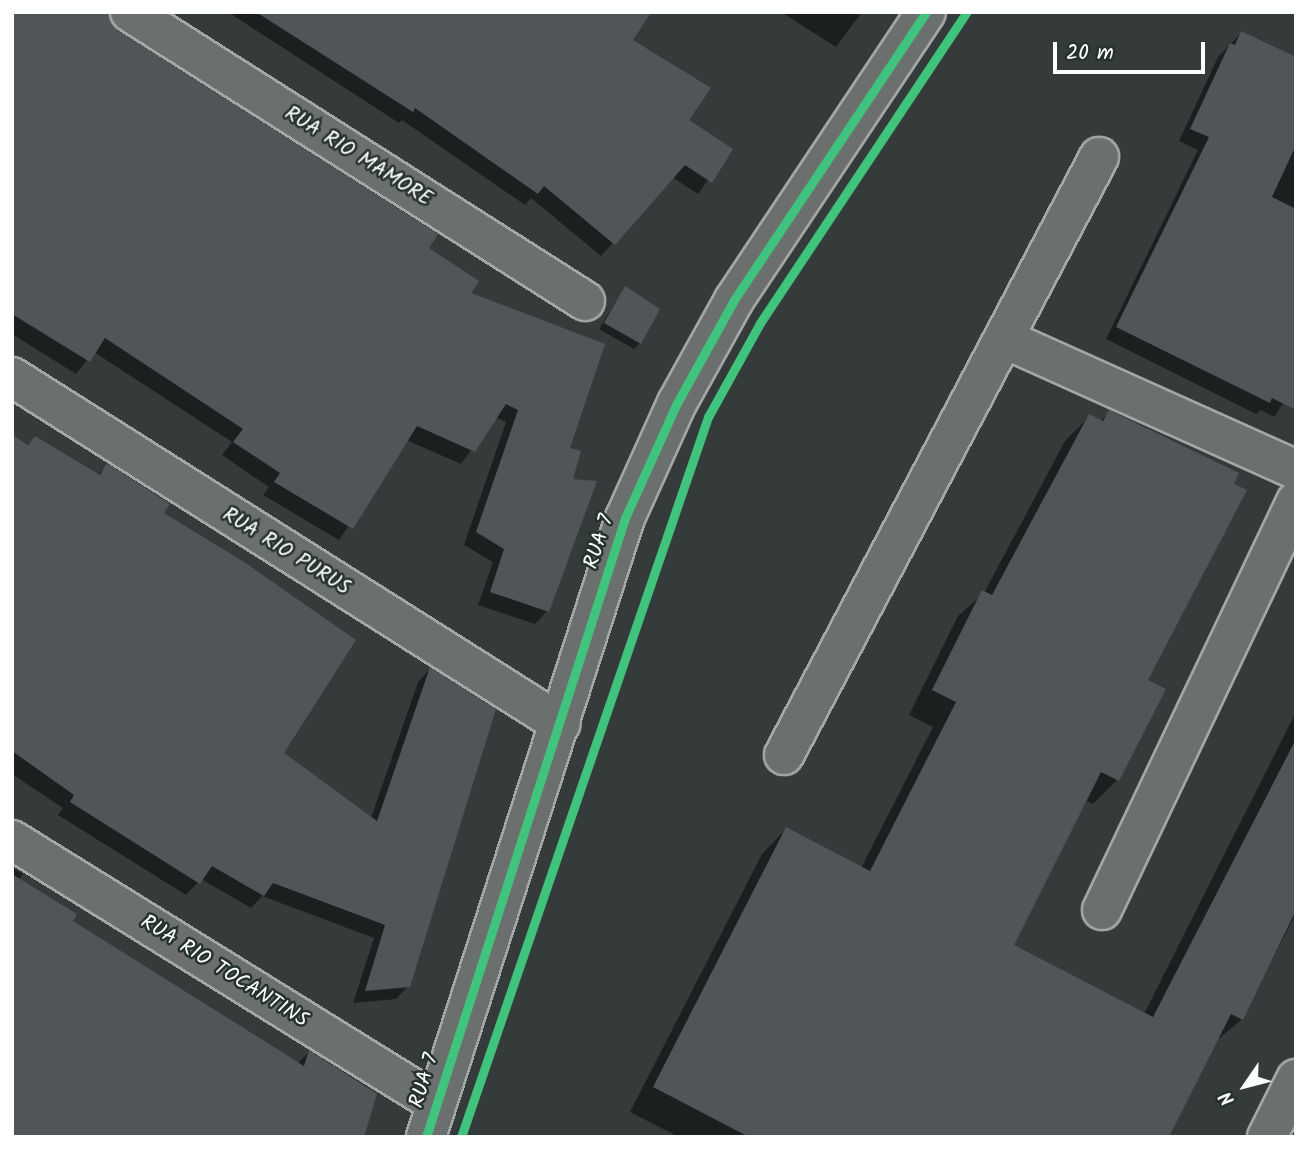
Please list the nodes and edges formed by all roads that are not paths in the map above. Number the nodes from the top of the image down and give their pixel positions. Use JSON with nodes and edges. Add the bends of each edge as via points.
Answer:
{"nodes":[{"id":1,"x":130,"y":12,"type":"edge"},
{"id":2,"x":926,"y":12,"type":"edge"},
{"id":3,"x":1099,"y":157,"type":"dead end"},
{"id":4,"x":585,"y":301,"type":"dead end"},
{"id":5,"x":1005,"y":339,"type":"junction"},
{"id":6,"x":12,"y":377,"type":"edge"},
{"id":7,"x":1296,"y":470,"type":"edge"},
{"id":8,"x":1292,"y":522,"type":"edge"},
{"id":9,"x":561,"y":724,"type":"junction"},
{"id":10,"x":784,"y":755,"type":"dead end"},
{"id":11,"x":12,"y":840,"type":"edge"},
{"id":12,"x":1102,"y":910,"type":"dead end"},
{"id":13,"x":1296,"y":1079,"type":"edge"},
{"id":14,"x":431,"y":1120,"type":"edge"},
{"id":15,"x":1267,"y":1137,"type":"edge"}],
"edges":[{"from":1,"to":4,"type":"street","name":"RUA RIO MAMORE"},
{"from":2,"to":9,"type":"street","name":"RUA 7","via":[[734,300],[677,403],[625,518]]},
{"from":3,"to":5,"type":"street"},
{"from":5,"to":7,"type":"street"},
{"from":5,"to":10,"type":"street"},
{"from":6,"to":9,"type":"street","name":"RUA RIO PURUS"},
{"from":8,"to":12,"type":"street"},
{"from":9,"to":14,"type":"street","name":"RUA 7"},
{"from":11,"to":14,"type":"street","name":"RUA RIO TOCANTINS"},
{"from":13,"to":15,"type":"street"}]}
